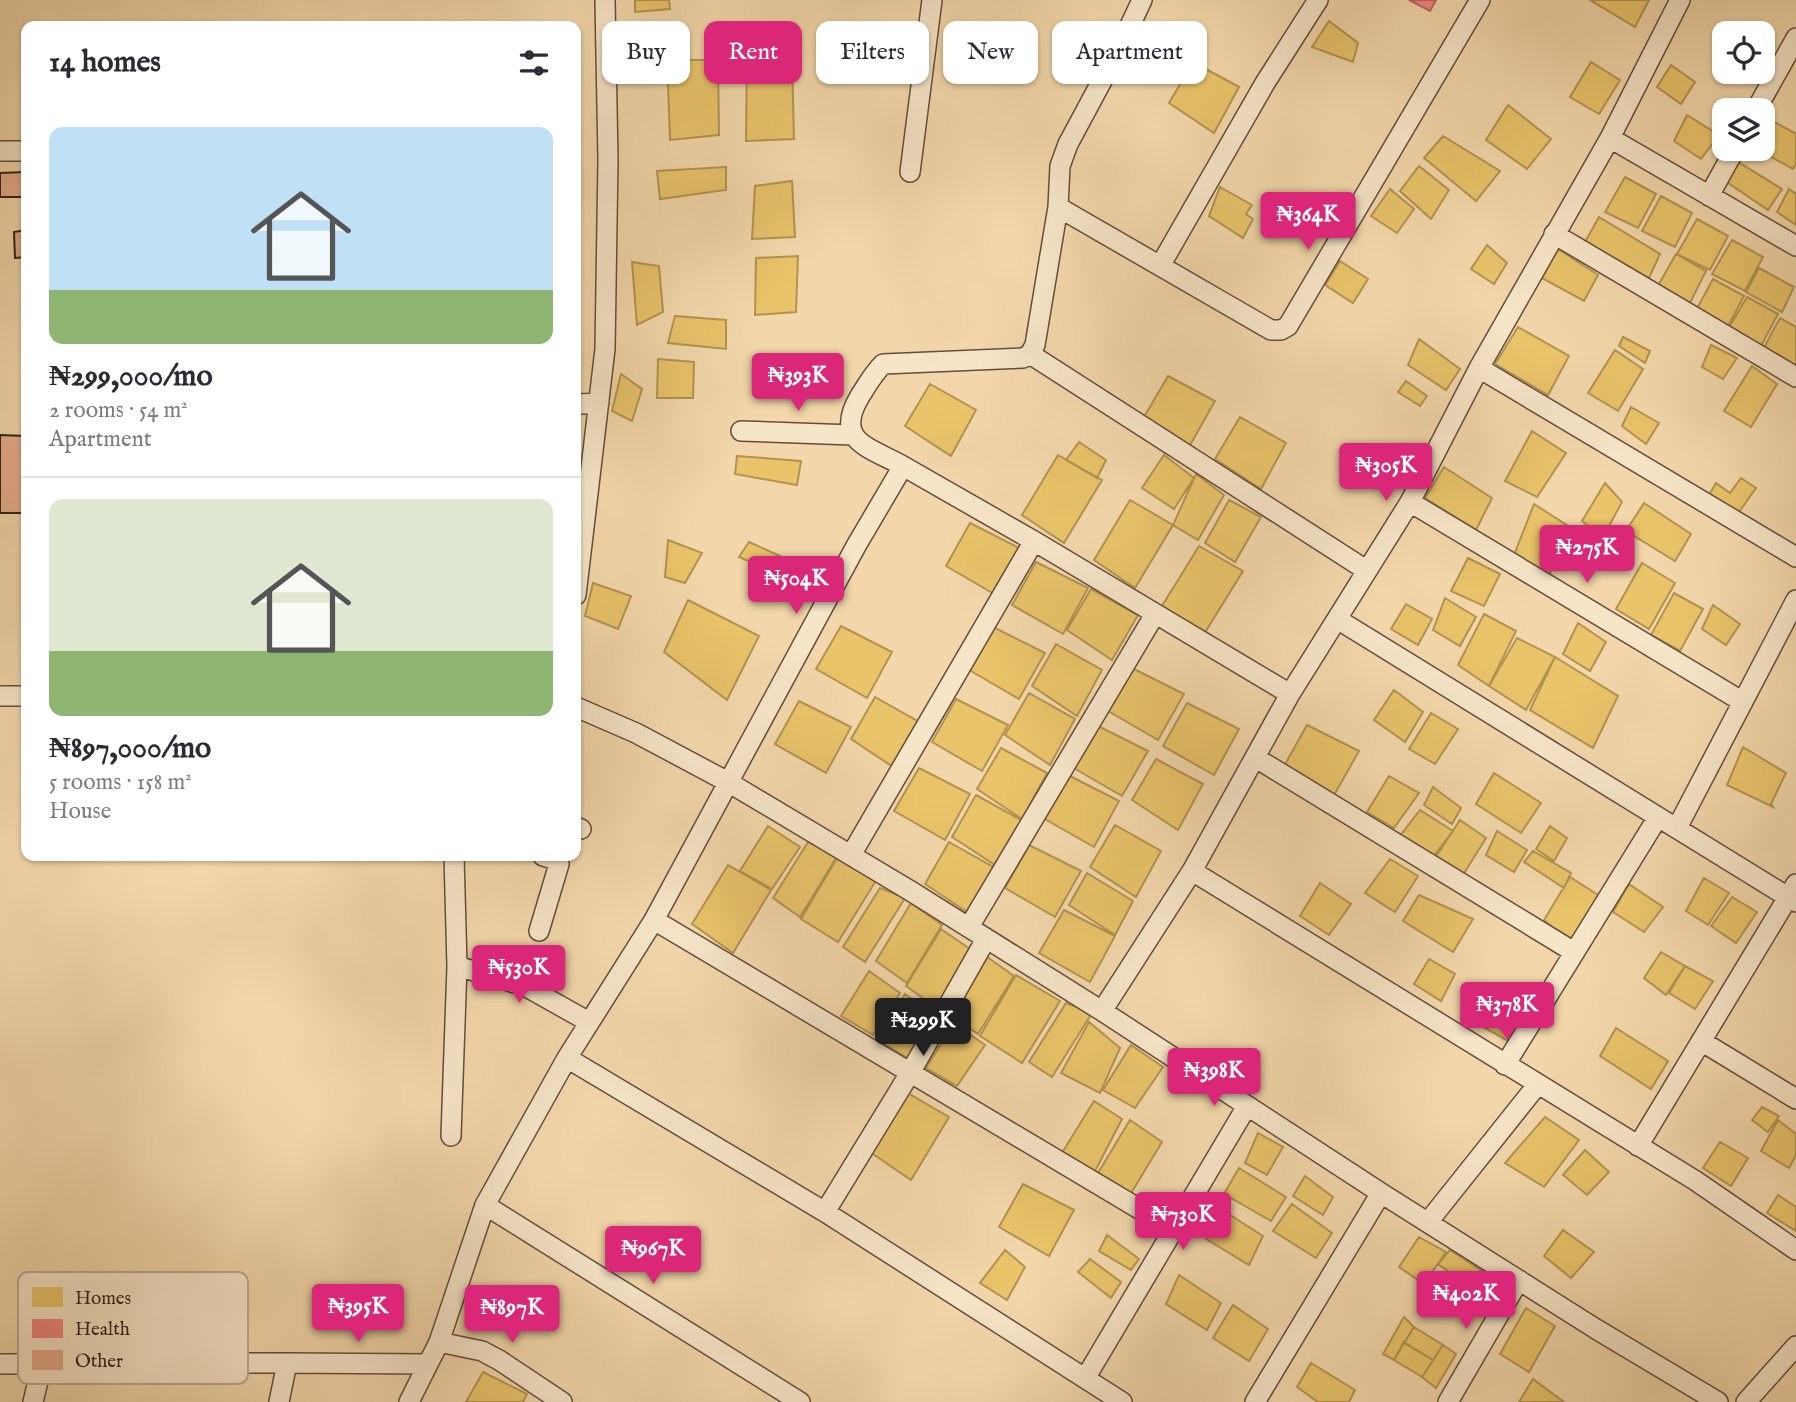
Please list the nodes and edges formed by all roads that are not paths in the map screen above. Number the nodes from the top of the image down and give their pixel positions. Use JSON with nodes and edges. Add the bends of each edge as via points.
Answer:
{"nodes":[{"id":1,"x":605,"y":0,"type":"edge"},
{"id":2,"x":932,"y":0,"type":"edge"},
{"id":3,"x":1142,"y":0,"type":"edge"},
{"id":4,"x":1318,"y":0,"type":"edge"},
{"id":5,"x":1480,"y":0,"type":"edge"},
{"id":6,"x":1680,"y":0,"type":"edge"},
{"id":7,"x":1796,"y":38,"type":"edge"},
{"id":8,"x":1763,"y":98,"type":"edge"},
{"id":9,"x":1610,"y":138,"type":"junction"},
{"id":10,"x":0,"y":151,"type":"edge"},
{"id":11,"x":21,"y":151,"type":"edge"},
{"id":12,"x":1728,"y":161,"type":"edge"},
{"id":13,"x":909,"y":172,"type":"dead end"},
{"id":14,"x":1709,"y":195,"type":"junction"},
{"id":15,"x":1058,"y":207,"type":"junction"},
{"id":16,"x":1554,"y":234,"type":"junction"},
{"id":17,"x":1796,"y":246,"type":"edge"},
{"id":18,"x":1160,"y":266,"type":"junction"},
{"id":19,"x":1030,"y":354,"type":"junction"},
{"id":20,"x":1479,"y":368,"type":"junction"},
{"id":21,"x":1796,"y":377,"type":"edge"},
{"id":22,"x":599,"y":403,"type":"junction"},
{"id":23,"x":581,"y":404,"type":"edge"},
{"id":24,"x":741,"y":431,"type":"dead end"},
{"id":25,"x":853,"y":435,"type":"junction"},
{"id":26,"x":903,"y":466,"type":"junction"},
{"id":27,"x":1410,"y":502,"type":"junction"},
{"id":28,"x":1034,"y":541,"type":"junction"},
{"id":29,"x":581,"y":553,"type":"edge"},
{"id":30,"x":1796,"y":557,"type":"edge"},
{"id":31,"x":1366,"y":570,"type":"junction"},
{"id":32,"x":1796,"y":600,"type":"edge"},
{"id":33,"x":1155,"y":614,"type":"junction"},
{"id":34,"x":1337,"y":619,"type":"junction"},
{"id":35,"x":1290,"y":694,"type":"junction"},
{"id":36,"x":0,"y":696,"type":"edge"},
{"id":37,"x":21,"y":696,"type":"edge"},
{"id":38,"x":1743,"y":702,"type":"junction"},
{"id":39,"x":581,"y":709,"type":"edge"},
{"id":40,"x":1256,"y":758,"type":"junction"},
{"id":41,"x":728,"y":782,"type":"junction"},
{"id":42,"x":1658,"y":817,"type":"junction"},
{"id":43,"x":1677,"y":828,"type":"junction"},
{"id":44,"x":851,"y":855,"type":"junction"},
{"id":45,"x":454,"y":861,"type":"edge"},
{"id":46,"x":557,"y":861,"type":"edge"},
{"id":47,"x":1192,"y":872,"type":"junction"},
{"id":48,"x":1794,"y":895,"type":"edge"},
{"id":49,"x":654,"y":920,"type":"junction"},
{"id":50,"x":969,"y":927,"type":"junction"},
{"id":51,"x":539,"y":931,"type":"dead end"},
{"id":52,"x":986,"y":939,"type":"junction"},
{"id":53,"x":1574,"y":951,"type":"junction"},
{"id":54,"x":457,"y":966,"type":"junction"},
{"id":55,"x":1102,"y":1011,"type":"junction"},
{"id":56,"x":589,"y":1023,"type":"junction"},
{"id":57,"x":1701,"y":1041,"type":"junction"},
{"id":58,"x":567,"y":1058,"type":"junction"},
{"id":59,"x":1505,"y":1065,"type":"junction"},
{"id":60,"x":910,"y":1073,"type":"junction"},
{"id":61,"x":1538,"y":1084,"type":"junction"},
{"id":62,"x":1796,"y":1099,"type":"edge"},
{"id":63,"x":1247,"y":1106,"type":"junction"},
{"id":64,"x":451,"y":1136,"type":"dead end"},
{"id":65,"x":1639,"y":1146,"type":"junction"},
{"id":66,"x":1381,"y":1193,"type":"junction"},
{"id":67,"x":485,"y":1205,"type":"junction"},
{"id":68,"x":825,"y":1212,"type":"junction"},
{"id":69,"x":1428,"y":1222,"type":"junction"},
{"id":70,"x":1173,"y":1229,"type":"junction"},
{"id":71,"x":1796,"y":1250,"type":"edge"},
{"id":72,"x":1519,"y":1280,"type":"junction"},
{"id":73,"x":439,"y":1342,"type":"junction"},
{"id":74,"x":1796,"y":1346,"type":"edge"},
{"id":75,"x":248,"y":1363,"type":"edge"},
{"id":76,"x":287,"y":1363,"type":"junction"},
{"id":77,"x":0,"y":1364,"type":"edge"},
{"id":78,"x":18,"y":1364,"type":"edge"},
{"id":79,"x":428,"y":1364,"type":"junction"},
{"id":80,"x":1086,"y":1377,"type":"junction"},
{"id":81,"x":37,"y":1384,"type":"edge"},
{"id":82,"x":550,"y":1399,"type":"edge"},
{"id":83,"x":33,"y":1402,"type":"edge"},
{"id":84,"x":279,"y":1402,"type":"edge"},
{"id":85,"x":409,"y":1402,"type":"edge"},
{"id":86,"x":800,"y":1402,"type":"edge"},
{"id":87,"x":1122,"y":1402,"type":"edge"},
{"id":88,"x":1255,"y":1402,"type":"edge"},
{"id":89,"x":1448,"y":1402,"type":"edge"},
{"id":90,"x":1718,"y":1402,"type":"edge"},
{"id":91,"x":1746,"y":1402,"type":"edge"}],
"edges":[{"from":1,"to":22,"type":"street","via":[[608,160],[605,349]]},
{"from":2,"to":13,"type":"street"},
{"from":3,"to":15,"type":"street","via":[[1068,144],[1060,166]]},
{"from":4,"to":18,"type":"street"},
{"from":5,"to":18,"type":"street","via":[[1288,326],[1271,330]]},
{"from":6,"to":9,"type":"street"},
{"from":7,"to":8,"type":"street"},
{"from":9,"to":14,"type":"street"},
{"from":9,"to":16,"type":"street"},
{"from":10,"to":11,"type":"street"},
{"from":12,"to":14,"type":"street"},
{"from":14,"to":17,"type":"street"},
{"from":15,"to":18,"type":"street"},
{"from":15,"to":19,"type":"street"},
{"from":16,"to":20,"type":"street"},
{"from":16,"to":21,"type":"street"},
{"from":19,"to":25,"type":"street","via":[[1023,358],[883,364],[854,405],[849,418]]},
{"from":19,"to":31,"type":"street"},
{"from":20,"to":27,"type":"street"},
{"from":20,"to":30,"type":"street"},
{"from":22,"to":23,"type":"street"},
{"from":22,"to":29,"type":"street"},
{"from":24,"to":25,"type":"street"},
{"from":25,"to":26,"type":"street"},
{"from":26,"to":28,"type":"street"},
{"from":26,"to":41,"type":"street"},
{"from":27,"to":31,"type":"street"},
{"from":27,"to":38,"type":"street"},
{"from":28,"to":33,"type":"street"},
{"from":28,"to":44,"type":"street"},
{"from":31,"to":34,"type":"street"},
{"from":32,"to":38,"type":"street"},
{"from":33,"to":35,"type":"street"},
{"from":33,"to":50,"type":"street"},
{"from":34,"to":35,"type":"street"},
{"from":34,"to":42,"type":"street"},
{"from":35,"to":40,"type":"street"},
{"from":36,"to":37,"type":"street"},
{"from":38,"to":43,"type":"street"},
{"from":39,"to":41,"type":"street"},
{"from":40,"to":47,"type":"street"},
{"from":40,"to":53,"type":"street"},
{"from":41,"to":44,"type":"street"},
{"from":41,"to":49,"type":"street"},
{"from":42,"to":43,"type":"street"},
{"from":42,"to":53,"type":"street"},
{"from":43,"to":48,"type":"street"},
{"from":44,"to":50,"type":"street"},
{"from":45,"to":54,"type":"street"},
{"from":46,"to":51,"type":"street"},
{"from":47,"to":55,"type":"street"},
{"from":47,"to":59,"type":"street"},
{"from":48,"to":57,"type":"street"},
{"from":49,"to":56,"type":"street"},
{"from":49,"to":60,"type":"street"},
{"from":50,"to":52,"type":"street"},
{"from":52,"to":55,"type":"street"},
{"from":52,"to":60,"type":"street"},
{"from":53,"to":59,"type":"street"},
{"from":54,"to":56,"type":"street","via":[[525,986]]},
{"from":54,"to":64,"type":"street"},
{"from":55,"to":63,"type":"street"},
{"from":56,"to":58,"type":"street"},
{"from":57,"to":62,"type":"street"},
{"from":57,"to":65,"type":"street"},
{"from":58,"to":67,"type":"street"},
{"from":58,"to":68,"type":"street"},
{"from":59,"to":61,"type":"street"},
{"from":60,"to":68,"type":"street"},
{"from":60,"to":70,"type":"street"},
{"from":61,"to":65,"type":"street"},
{"from":61,"to":69,"type":"street"},
{"from":63,"to":66,"type":"street"},
{"from":63,"to":70,"type":"street"},
{"from":65,"to":71,"type":"street"},
{"from":66,"to":69,"type":"street"},
{"from":66,"to":88,"type":"street"},
{"from":67,"to":73,"type":"street"},
{"from":67,"to":86,"type":"street"},
{"from":68,"to":80,"type":"street"},
{"from":69,"to":72,"type":"street"},
{"from":70,"to":80,"type":"street"},
{"from":72,"to":89,"type":"street"},
{"from":72,"to":90,"type":"street"},
{"from":73,"to":79,"type":"street"},
{"from":73,"to":82,"type":"street","via":[[482,1351]]},
{"from":74,"to":91,"type":"street"},
{"from":75,"to":76,"type":"street"},
{"from":76,"to":79,"type":"street"},
{"from":76,"to":84,"type":"street"},
{"from":77,"to":78,"type":"street"},
{"from":79,"to":85,"type":"street"},
{"from":80,"to":87,"type":"street"},
{"from":81,"to":83,"type":"street"}]}
